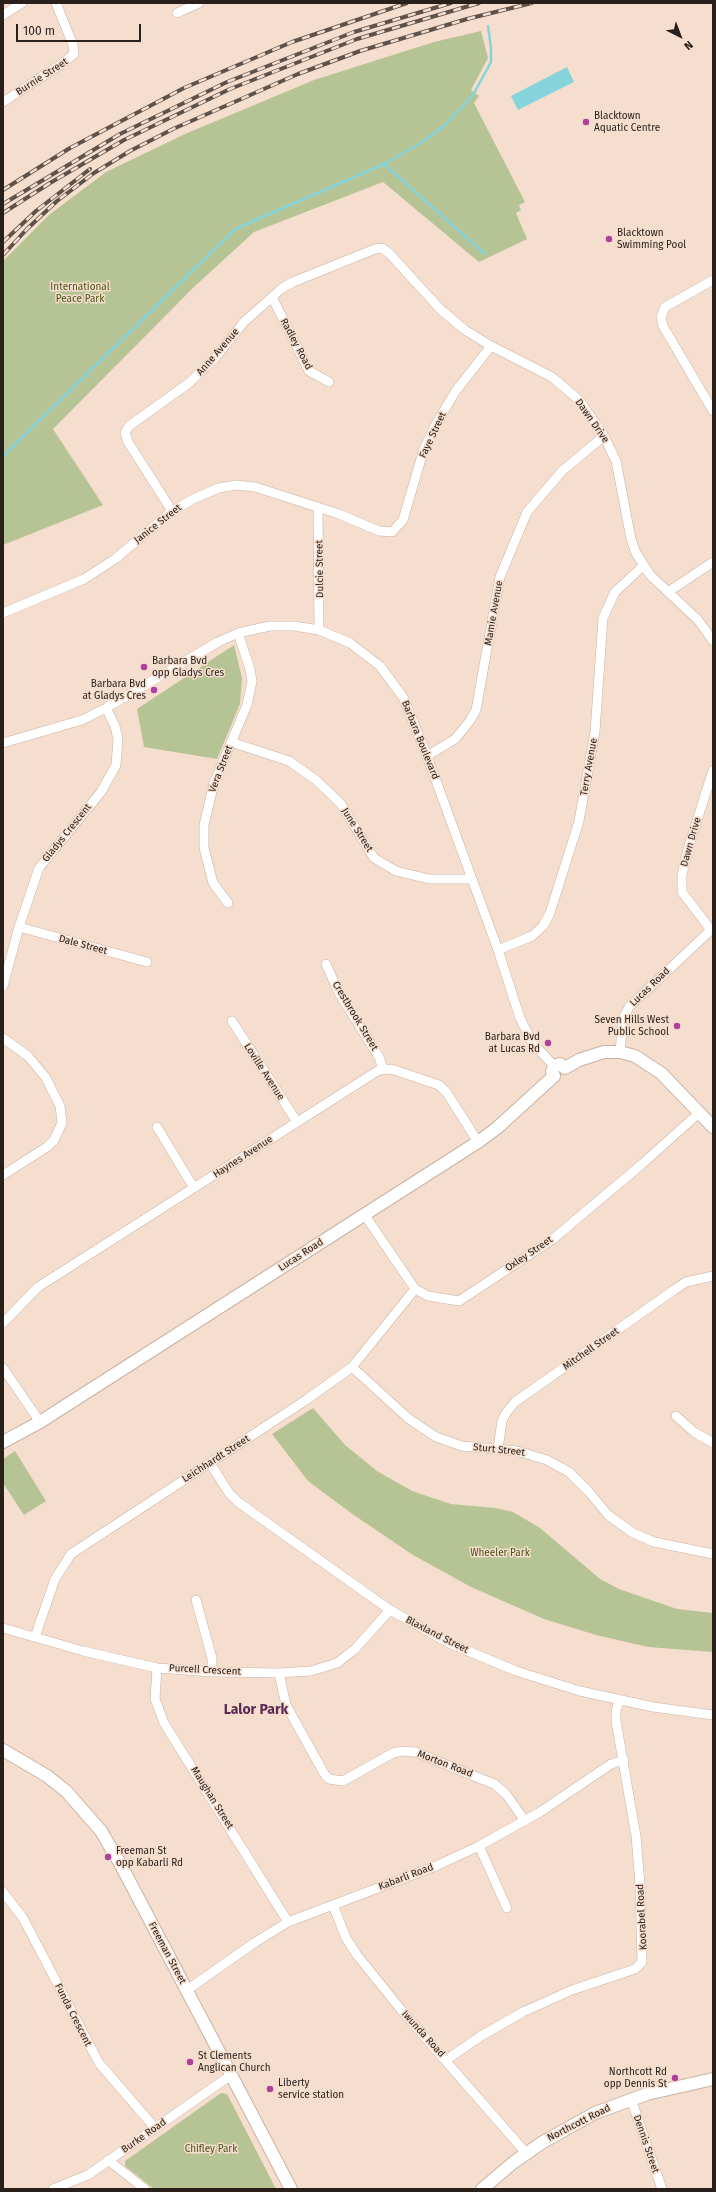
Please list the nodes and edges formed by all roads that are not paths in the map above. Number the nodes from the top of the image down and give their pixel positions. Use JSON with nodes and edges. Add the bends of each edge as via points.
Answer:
{"nodes":[{"id":1,"x":22,"y":3,"type":"edge"},
{"id":2,"x":56,"y":3,"type":"edge"},
{"id":3,"x":199,"y":3,"type":"edge"},
{"id":4,"x":177,"y":13,"type":"dead end"},
{"id":5,"x":3,"y":15,"type":"edge"},
{"id":6,"x":3,"y":102,"type":"edge"},
{"id":7,"x":375,"y":249,"type":"joint"},
{"id":8,"x":713,"y":280,"type":"edge"},
{"id":9,"x":272,"y":297,"type":"junction"},
{"id":10,"x":491,"y":346,"type":"junction"},
{"id":11,"x":329,"y":382,"type":"dead end"},
{"id":12,"x":713,"y":411,"type":"edge"},
{"id":13,"x":604,"y":436,"type":"junction"},
{"id":14,"x":318,"y":507,"type":"junction"},
{"id":15,"x":172,"y":511,"type":"junction"},
{"id":16,"x":392,"y":532,"type":"joint"},
{"id":17,"x":713,"y":562,"type":"edge"},
{"id":18,"x":643,"y":566,"type":"junction"},
{"id":19,"x":668,"y":592,"type":"junction"},
{"id":20,"x":3,"y":613,"type":"edge"},
{"id":21,"x":319,"y":630,"type":"junction"},
{"id":22,"x":238,"y":633,"type":"junction"},
{"id":23,"x":713,"y":641,"type":"edge"},
{"id":24,"x":106,"y":708,"type":"junction"},
{"id":25,"x":231,"y":742,"type":"junction"},
{"id":26,"x":3,"y":743,"type":"edge"},
{"id":27,"x":427,"y":756,"type":"junction"},
{"id":28,"x":713,"y":770,"type":"edge"},
{"id":29,"x":472,"y":879,"type":"junction"},
{"id":30,"x":228,"y":903,"type":"dead end"},
{"id":31,"x":19,"y":927,"type":"junction"},
{"id":32,"x":712,"y":929,"type":"edge"},
{"id":33,"x":498,"y":950,"type":"junction"},
{"id":34,"x":147,"y":962,"type":"dead end"},
{"id":35,"x":326,"y":964,"type":"dead end"},
{"id":36,"x":3,"y":986,"type":"edge"},
{"id":37,"x":232,"y":1021,"type":"dead end"},
{"id":38,"x":3,"y":1038,"type":"edge"},
{"id":39,"x":620,"y":1052,"type":"junction"},
{"id":40,"x":383,"y":1069,"type":"junction"},
{"id":41,"x":558,"y":1070,"type":"junction"},
{"id":42,"x":699,"y":1113,"type":"junction"},
{"id":43,"x":296,"y":1122,"type":"junction"},
{"id":44,"x":157,"y":1127,"type":"dead end"},
{"id":45,"x":713,"y":1127,"type":"edge"},
{"id":46,"x":478,"y":1142,"type":"junction"},
{"id":47,"x":3,"y":1175,"type":"edge"},
{"id":48,"x":194,"y":1188,"type":"junction"},
{"id":49,"x":364,"y":1214,"type":"junction"},
{"id":50,"x":713,"y":1276,"type":"edge"},
{"id":51,"x":415,"y":1289,"type":"junction"},
{"id":52,"x":3,"y":1323,"type":"edge"},
{"id":53,"x":3,"y":1368,"type":"edge"},
{"id":54,"x":352,"y":1368,"type":"junction"},
{"id":55,"x":676,"y":1416,"type":"dead end"},
{"id":56,"x":40,"y":1422,"type":"junction"},
{"id":57,"x":3,"y":1442,"type":"edge"},
{"id":58,"x":713,"y":1443,"type":"edge"},
{"id":59,"x":498,"y":1449,"type":"junction"},
{"id":60,"x":3,"y":1450,"type":"edge"},
{"id":61,"x":210,"y":1463,"type":"junction"},
{"id":62,"x":713,"y":1554,"type":"edge"},
{"id":63,"x":196,"y":1600,"type":"dead end"},
{"id":64,"x":390,"y":1610,"type":"junction"},
{"id":65,"x":3,"y":1628,"type":"edge"},
{"id":66,"x":35,"y":1637,"type":"junction"},
{"id":67,"x":157,"y":1668,"type":"junction"},
{"id":68,"x":212,"y":1672,"type":"junction"},
{"id":69,"x":279,"y":1673,"type":"junction"},
{"id":70,"x":619,"y":1701,"type":"junction"},
{"id":71,"x":713,"y":1715,"type":"edge"},
{"id":72,"x":3,"y":1750,"type":"edge"},
{"id":73,"x":624,"y":1760,"type":"junction"},
{"id":74,"x":525,"y":1821,"type":"junction"},
{"id":75,"x":479,"y":1846,"type":"junction"},
{"id":76,"x":3,"y":1892,"type":"edge"},
{"id":77,"x":333,"y":1906,"type":"junction"},
{"id":78,"x":508,"y":1908,"type":"dead end"},
{"id":79,"x":288,"y":1922,"type":"junction"},
{"id":80,"x":187,"y":1990,"type":"junction"},
{"id":81,"x":446,"y":2060,"type":"junction"},
{"id":82,"x":232,"y":2075,"type":"junction"},
{"id":83,"x":713,"y":2079,"type":"edge"},
{"id":84,"x":631,"y":2099,"type":"junction"},
{"id":85,"x":155,"y":2128,"type":"junction"},
{"id":86,"x":526,"y":2153,"type":"junction"},
{"id":87,"x":108,"y":2160,"type":"junction"},
{"id":88,"x":53,"y":2189,"type":"edge"},
{"id":89,"x":144,"y":2189,"type":"edge"},
{"id":90,"x":291,"y":2189,"type":"edge"},
{"id":91,"x":482,"y":2189,"type":"edge"},
{"id":92,"x":662,"y":2189,"type":"edge"}],
"edges":[{"from":1,"to":5,"type":"street"},
{"from":2,"to":6,"type":"street","name":"Burnie Street","via":[[73,45],[74,54]]},
{"from":3,"to":4,"type":"street"},
{"from":7,"to":9,"type":"street","name":"Anne Avenue","via":[[293,282]]},
{"from":7,"to":10,"type":"street","name":"Dawn Drive","via":[[382,248],[389,253],[440,309],[465,330]]},
{"from":8,"to":12,"type":"street","via":[[665,307],[661,317],[663,326]]},
{"from":9,"to":11,"type":"street","name":"Radley Road","via":[[309,371]]},
{"from":9,"to":15,"type":"street","name":"Anne Avenue","via":[[244,322],[194,379],[134,422],[127,430],[128,442]]},
{"from":10,"to":13,"type":"street","name":"Dawn Drive","via":[[537,368],[566,387],[580,401]]},
{"from":10,"to":16,"type":"street","name":"Faye Street","via":[[455,392],[435,426],[423,452],[403,520]]},
{"from":13,"to":18,"type":"street","name":"Dawn Drive","via":[[619,469],[631,539]]},
{"from":13,"to":27,"type":"street","name":"Mamie Avenue","via":[[562,471],[527,512],[500,577],[476,710],[470,722],[455,739]]},
{"from":14,"to":15,"type":"street","name":"Janice Street","via":[[255,487],[236,485],[219,488]]},
{"from":14,"to":16,"type":"street","name":"Janice Street","via":[[379,531]]},
{"from":14,"to":21,"type":"street","name":"Dulcie Street"},
{"from":15,"to":20,"type":"street","name":"Janice Street","via":[[115,559],[84,579]]},
{"from":17,"to":19,"type":"street"},
{"from":18,"to":19,"type":"street","name":"Dawn Drive"},
{"from":18,"to":33,"type":"street","name":"Terry Avenue","via":[[615,592],[603,618],[600,631],[595,732],[579,821],[550,913],[543,926],[532,936]]},
{"from":19,"to":23,"type":"street","name":"Dawn Drive","via":[[698,620]]},
{"from":21,"to":22,"type":"street","name":"Barbara Boulevard","via":[[281,625]]},
{"from":21,"to":27,"type":"street","name":"Barbara Boulevard","via":[[356,647],[389,676],[403,697]]},
{"from":22,"to":24,"type":"street","name":"Barbara Boulevard","via":[[218,642]]},
{"from":22,"to":25,"type":"street","name":"Vera Street","via":[[252,681],[247,705]]},
{"from":24,"to":26,"type":"street","name":"Barbara Boulevard","via":[[82,720]]},
{"from":24,"to":31,"type":"street","name":"Gladys Crescent","via":[[118,739],[116,765],[100,792],[39,868]]},
{"from":25,"to":29,"type":"street","name":"June Street","via":[[289,761],[316,780],[341,804],[374,858],[396,871],[429,879]]},
{"from":25,"to":30,"type":"street","name":"Vera Street","via":[[214,783],[204,825],[204,848],[213,883]]},
{"from":27,"to":29,"type":"street","name":"Barbara Boulevard"},
{"from":28,"to":32,"type":"street","name":"Dawn Drive","via":[[682,875],[682,892]]},
{"from":29,"to":33,"type":"street","name":"Barbara Boulevard"},
{"from":31,"to":34,"type":"street","name":"Dale Street"},
{"from":31,"to":36,"type":"street","name":"Gladys Crescent"},
{"from":32,"to":39,"type":"street","name":"Lucas Road","via":[[625,1012]]},
{"from":33,"to":41,"type":"street","name":"Barbara Boulevard","via":[[527,1033],[539,1051]]},
{"from":35,"to":40,"type":"street","name":"Crestbrook Street","via":[[338,993],[379,1057]]},
{"from":37,"to":43,"type":"street","name":"Loville Avenue"},
{"from":38,"to":47,"type":"street","via":[[28,1056],[46,1078],[60,1106],[62,1123],[60,1132],[50,1143]]},
{"from":39,"to":41,"type":"street","name":"Lucas Road","via":[[595,1054]]},
{"from":39,"to":42,"type":"street","via":[[635,1056],[661,1072]]},
{"from":40,"to":43,"type":"street","name":"Haynes Avenue","via":[[374,1072]]},
{"from":40,"to":46,"type":"street","via":[[439,1085],[447,1093]]},
{"from":41,"to":46,"type":"street","name":"Lucas Road","via":[[497,1128]]},
{"from":42,"to":45,"type":"street"},
{"from":42,"to":51,"type":"street","name":"Oxley Street","via":[[553,1238],[460,1301],[428,1296]]},
{"from":43,"to":48,"type":"street","name":"Haynes Avenue"},
{"from":44,"to":48,"type":"street"},
{"from":46,"to":49,"type":"street","name":"Lucas Road"},
{"from":48,"to":52,"type":"street","name":"Haynes Avenue","via":[[38,1287]]},
{"from":49,"to":51,"type":"street"},
{"from":49,"to":56,"type":"street","name":"Lucas Road"},
{"from":50,"to":59,"type":"street","name":"Mitchell Street","via":[[699,1278],[674,1290],[515,1402],[502,1421]]},
{"from":51,"to":54,"type":"street","name":"Leichhardt Street"},
{"from":53,"to":56,"type":"street"},
{"from":54,"to":59,"type":"street","name":"Sturt Street","via":[[414,1423],[436,1437],[462,1446]]},
{"from":54,"to":61,"type":"street","name":"Leichhardt Street"},
{"from":55,"to":58,"type":"street","via":[[694,1432]]},
{"from":56,"to":57,"type":"street","name":"Lucas Road"},
{"from":56,"to":60,"type":"street","name":"Lucas Road"},
{"from":59,"to":62,"type":"street","name":"Sturt Street","via":[[532,1454],[563,1468],[581,1483],[612,1519],[639,1536],[661,1544]]},
{"from":61,"to":64,"type":"street","name":"Blaxland Street","via":[[229,1493],[238,1502]]},
{"from":61,"to":66,"type":"street","name":"Leichhardt Street","via":[[71,1554],[55,1579]]},
{"from":63,"to":68,"type":"street","via":[[212,1658]]},
{"from":64,"to":69,"type":"street","name":"Purcell Crescent","via":[[355,1649],[337,1663],[311,1671]]},
{"from":64,"to":70,"type":"street","name":"Blaxland Street","via":[[449,1643],[484,1658],[565,1687]]},
{"from":65,"to":66,"type":"street","name":"Purcell Crescent"},
{"from":66,"to":67,"type":"street","name":"Purcell Crescent"},
{"from":67,"to":68,"type":"street","name":"Purcell Crescent"},
{"from":67,"to":79,"type":"street","name":"Maughan Street","via":[[155,1699],[164,1723]]},
{"from":68,"to":69,"type":"street","name":"Purcell Crescent"},
{"from":69,"to":74,"type":"street","name":"Morton Road","via":[[286,1705],[325,1775],[343,1781],[392,1753],[415,1752],[494,1784],[506,1794]]},
{"from":70,"to":71,"type":"street","name":"Blaxland Street"},
{"from":70,"to":73,"type":"street","name":"Koorabel Road","via":[[616,1720]]},
{"from":72,"to":80,"type":"street","name":"Freeman Street","via":[[47,1776],[66,1791],[92,1819],[119,1862]]},
{"from":73,"to":74,"type":"street","name":"Kabarli Road","via":[[611,1764]]},
{"from":73,"to":81,"type":"street","name":"Koorabel Road","via":[[641,1893],[642,1962],[632,1971],[572,1990],[523,2012]]},
{"from":74,"to":75,"type":"street","name":"Kabarli Road"},
{"from":75,"to":77,"type":"street","name":"Kabarli Road","via":[[436,1866]]},
{"from":75,"to":78,"type":"street"},
{"from":76,"to":85,"type":"street","name":"Funda Crescent","via":[[23,1918],[95,2058]]},
{"from":77,"to":79,"type":"street","name":"Kabarli Road"},
{"from":77,"to":81,"type":"street","name":"Iwunda Road","via":[[346,1938],[357,1956]]},
{"from":79,"to":80,"type":"street","name":"Kabarli Road"},
{"from":80,"to":82,"type":"street","name":"Freeman Street"},
{"from":81,"to":86,"type":"street","name":"Iwunda Road"},
{"from":82,"to":85,"type":"street","name":"Burke Road"},
{"from":82,"to":90,"type":"street","name":"Freeman Street"},
{"from":83,"to":84,"type":"street","name":"Northcott Road","via":[[667,2088]]},
{"from":84,"to":86,"type":"street","name":"Northcott Road","via":[[595,2113]]},
{"from":84,"to":92,"type":"street","name":"Dennis Street"},
{"from":85,"to":87,"type":"street","name":"Burke Road"},
{"from":86,"to":91,"type":"street","name":"Northcott Road"},
{"from":87,"to":88,"type":"street","name":"Burke Road","via":[[79,2180]]},
{"from":87,"to":89,"type":"street"}]}
